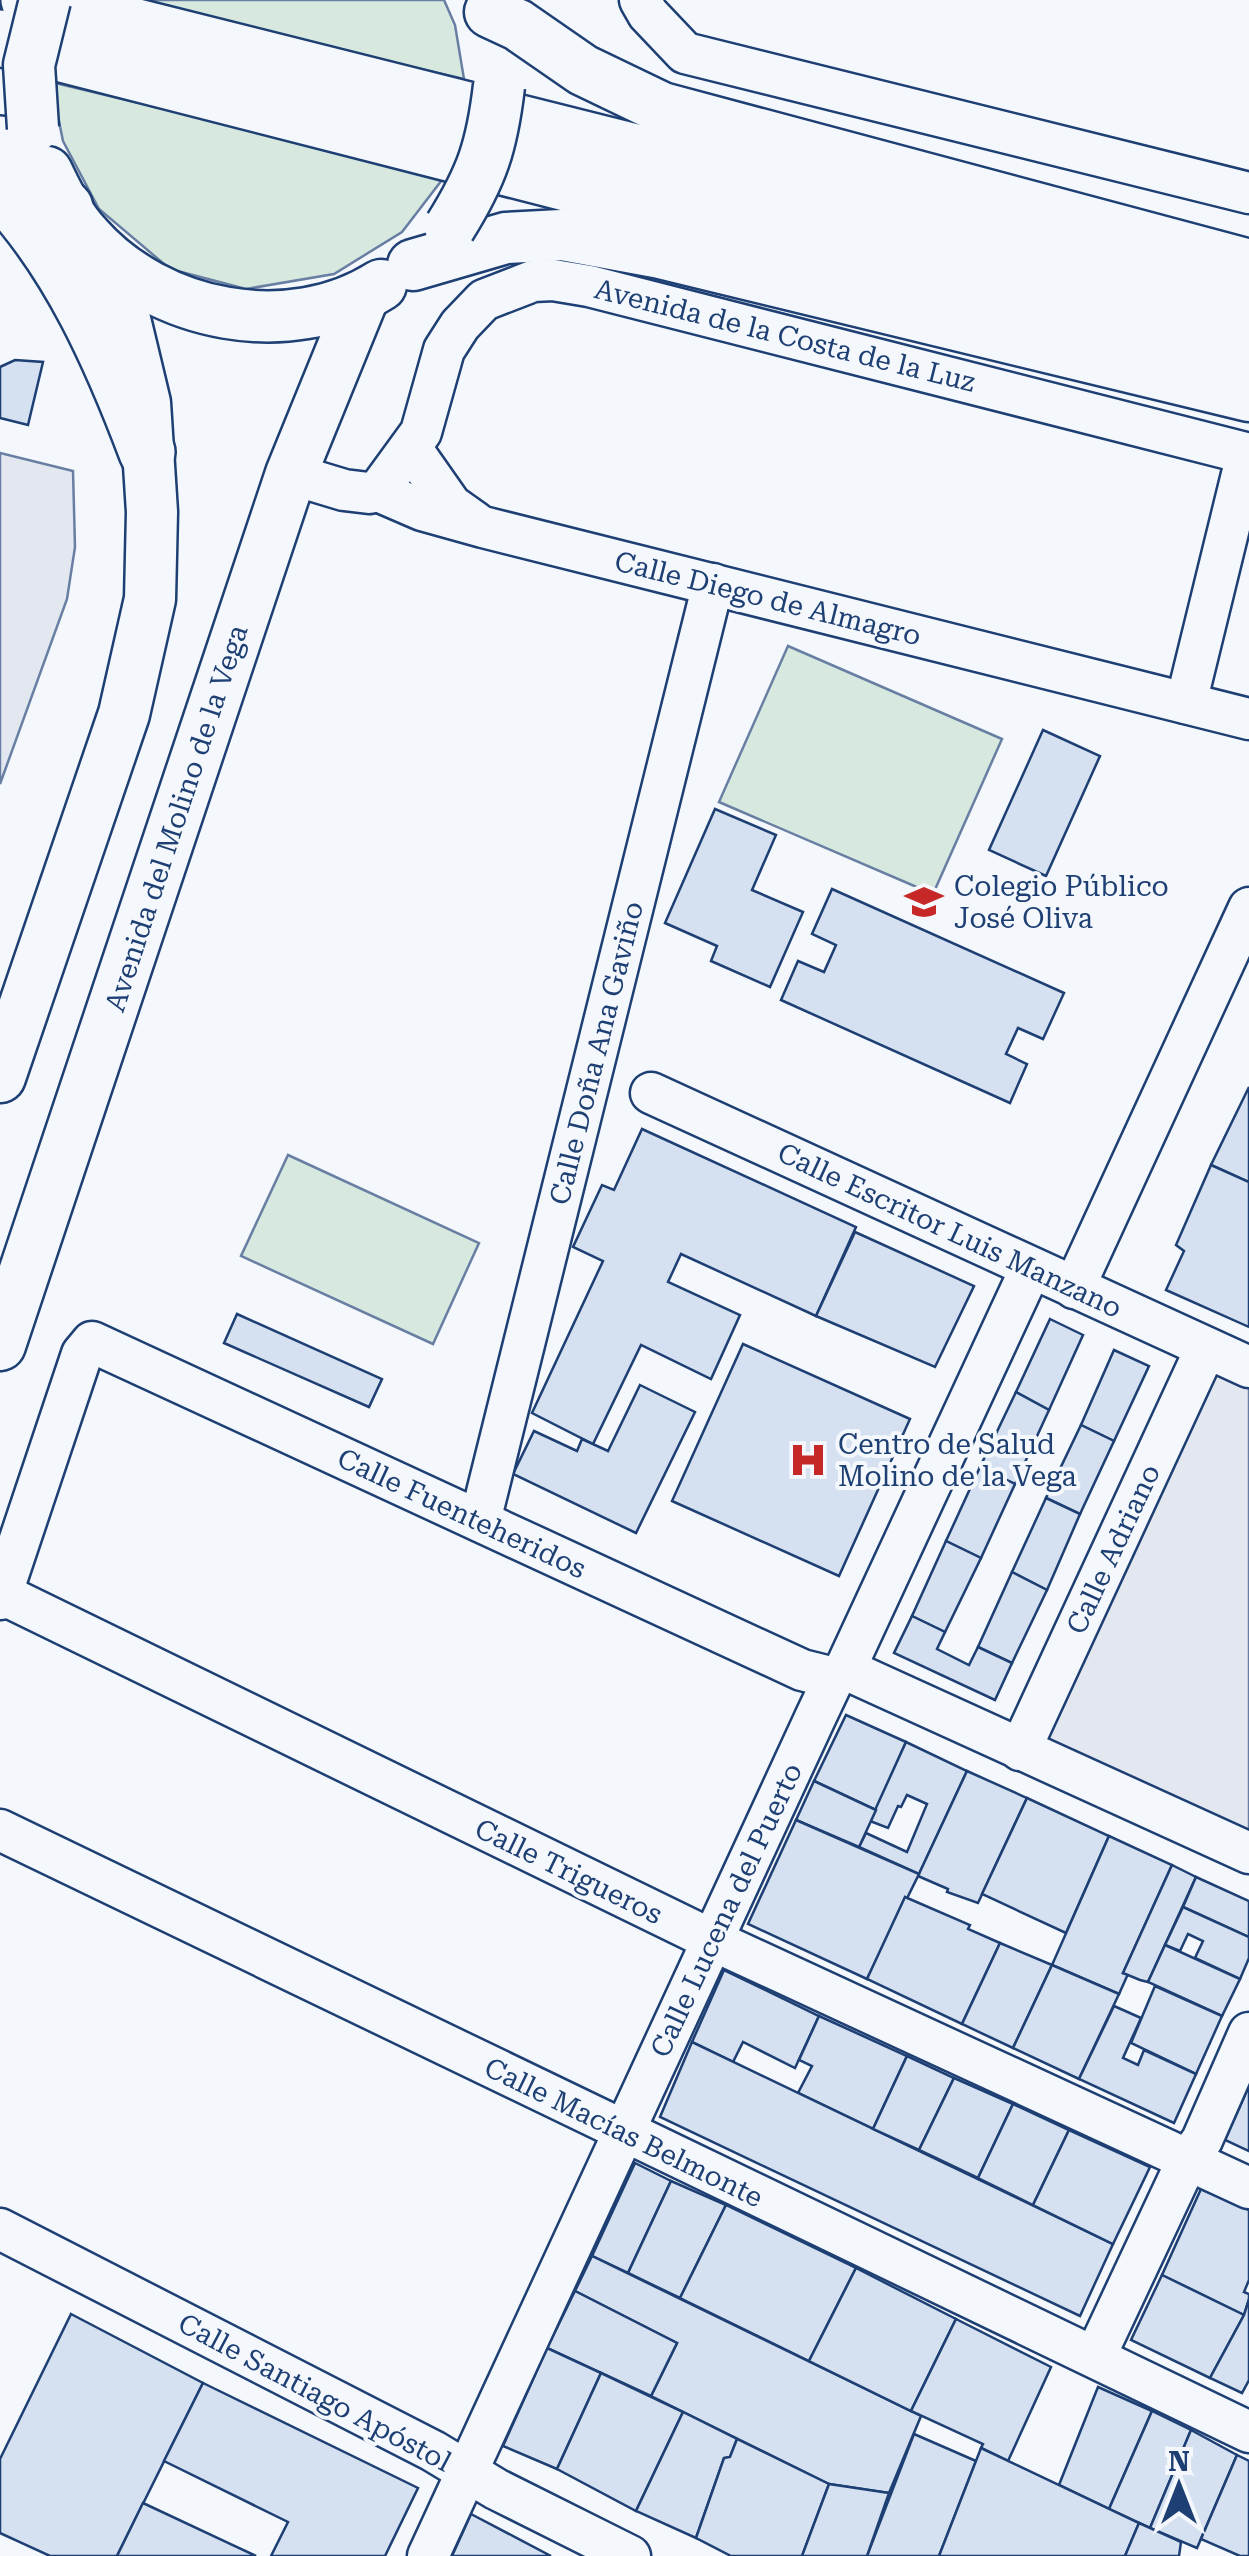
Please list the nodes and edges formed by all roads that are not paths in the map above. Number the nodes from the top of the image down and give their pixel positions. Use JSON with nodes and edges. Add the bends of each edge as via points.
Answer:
{"nodes":[{"id":1,"x":28,"y":0,"type":"edge"},
{"id":2,"x":45,"y":0,"type":"edge"},
{"id":3,"x":640,"y":0,"type":"edge"},
{"id":4,"x":487,"y":6,"type":"edge"},
{"id":5,"x":0,"y":38,"type":"edge"},
{"id":6,"x":17,"y":136,"type":"edge"},
{"id":7,"x":0,"y":189,"type":"edge"},
{"id":8,"x":1249,"y":193,"type":"edge"},
{"id":9,"x":65,"y":208,"type":"joint"},
{"id":10,"x":111,"y":261,"type":"junction"},
{"id":11,"x":1249,"y":264,"type":"edge"},
{"id":12,"x":413,"y":265,"type":"junction"},
{"id":13,"x":364,"y":295,"type":"junction"},
{"id":14,"x":1249,"y":306,"type":"edge"},
{"id":15,"x":1249,"y":358,"type":"edge"},
{"id":16,"x":1249,"y":396,"type":"edge"},
{"id":17,"x":411,"y":448,"type":"junction"},
{"id":18,"x":147,"y":452,"type":"junction"},
{"id":19,"x":1248,"y":454,"type":"edge"},
{"id":20,"x":291,"y":474,"type":"junction"},
{"id":21,"x":378,"y":491,"type":"junction"},
{"id":22,"x":482,"y":527,"type":"junction"},
{"id":23,"x":713,"y":584,"type":"junction"},
{"id":24,"x":1186,"y":702,"type":"junction"},
{"id":25,"x":1249,"y":719,"type":"edge"},
{"id":26,"x":1249,"y":908,"type":"edge"},
{"id":27,"x":0,"y":1077,"type":"edge"},
{"id":28,"x":651,"y":1093,"type":"dead end"},
{"id":29,"x":1031,"y":1268,"type":"junction"},
{"id":30,"x":1074,"y":1288,"type":"junction"},
{"id":31,"x":0,"y":1345,"type":"edge"},
{"id":32,"x":1206,"y":1348,"type":"junction"},
{"id":33,"x":1249,"y":1367,"type":"edge"},
{"id":34,"x":480,"y":1521,"type":"junction"},
{"id":35,"x":1,"y":1597,"type":"edge"},
{"id":36,"x":840,"y":1674,"type":"junction"},
{"id":37,"x":1020,"y":1750,"type":"junction"},
{"id":38,"x":0,"y":1830,"type":"edge"},
{"id":39,"x":1249,"y":1853,"type":"edge"},
{"id":40,"x":712,"y":1940,"type":"junction"},
{"id":41,"x":1249,"y":2034,"type":"edge"},
{"id":42,"x":622,"y":2131,"type":"junction"},
{"id":43,"x":1187,"y":2160,"type":"junction"},
{"id":44,"x":1249,"y":2188,"type":"edge"},
{"id":45,"x":0,"y":2229,"type":"edge"},
{"id":46,"x":1095,"y":2357,"type":"junction"},
{"id":47,"x":1249,"y":2432,"type":"edge"},
{"id":48,"x":465,"y":2470,"type":"junction"},
{"id":49,"x":428,"y":2556,"type":"edge"},
{"id":50,"x":630,"y":2556,"type":"edge"}],
"edges":[{"from":1,"to":14,"type":"highway"},
{"from":2,"to":6,"type":"main road","bridge":true},
{"from":3,"to":8,"type":"street","via":[[684,53]]},
{"from":4,"to":11,"type":"main road","via":[[583,70],[662,108]]},
{"from":4,"to":12,"type":"main road","bridge":true,"via":[[499,86],[493,136],[476,184],[450,227]]},
{"from":5,"to":15,"type":"highway"},
{"from":6,"to":9,"type":"highway"},
{"from":7,"to":18,"type":"highway","via":[[61,270],[118,374]]},
{"from":9,"to":10,"type":"main road"},
{"from":10,"to":13,"type":"main road","via":[[168,297],[232,315],[300,315]]},
{"from":10,"to":18,"type":"main road","via":[[145,403]]},
{"from":12,"to":13,"type":"main road"},
{"from":12,"to":16,"type":"main road","via":[[506,238],[562,235]]},
{"from":13,"to":20,"type":"main road","name":"Avenida del Molino de la Vega"},
{"from":17,"to":19,"type":"street","name":"Avenida de la Costa de la Luz","via":[[422,432],[444,350],[460,324],[484,300],[552,280]]},
{"from":17,"to":21,"type":"street","name":"Avenida de la Costa de la Luz"},
{"from":17,"to":22,"type":"street","via":[[451,505]]},
{"from":18,"to":27,"type":"main road","via":[[150,599],[128,694]]},
{"from":19,"to":24,"type":"street"},
{"from":20,"to":21,"type":"street","name":"Calle Diego de Almagro","via":[[344,490]]},
{"from":20,"to":31,"type":"main road","name":"Avenida del Molino de la Vega"},
{"from":21,"to":22,"type":"street","name":"Calle Diego de Almagro"},
{"from":22,"to":23,"type":"street","name":"Calle Diego de Almagro"},
{"from":23,"to":24,"type":"street","name":"Calle Diego de Almagro"},
{"from":23,"to":34,"type":"street","name":"Calle Doña Ana Gaviño"},
{"from":24,"to":25,"type":"street","name":"Calle Diego de Almagro"},
{"from":26,"to":30,"type":"street"},
{"from":28,"to":29,"type":"street","name":"Calle Escritor Luis Manzano"},
{"from":29,"to":30,"type":"street","name":"Calle Escritor Luis Manzano"},
{"from":29,"to":36,"type":"street","name":"Calle Lucena del Puerto"},
{"from":30,"to":32,"type":"street","name":"Calle Escritor Luis Manzano"},
{"from":32,"to":33,"type":"street","name":"Calle Escritor Luis Manzano"},
{"from":32,"to":37,"type":"street","name":"Calle Adriano"},
{"from":34,"to":35,"type":"street","name":"Calle Fuenteheridos","via":[[92,1342],[82,1354]]},
{"from":34,"to":36,"type":"street","name":"Calle Fuenteheridos","via":[[802,1670]]},
{"from":35,"to":40,"type":"street","name":"Calle Trigueros"},
{"from":36,"to":37,"type":"street","name":"Calle Fuenteheridos"},
{"from":36,"to":40,"type":"street","name":"Calle Lucena del Puerto"},
{"from":37,"to":39,"type":"street","name":"Calle Fuenteheridos"},
{"from":38,"to":42,"type":"street","name":"Calle Macías Belmonte"},
{"from":40,"to":42,"type":"street","name":"Calle Lucena del Puerto"},
{"from":40,"to":43,"type":"street","name":"Calle Trigueros"},
{"from":41,"to":43,"type":"street"},
{"from":42,"to":46,"type":"street","name":"Calle Macías Belmonte"},
{"from":42,"to":48,"type":"street","name":"Calle Lucena del Puerto"},
{"from":43,"to":44,"type":"street","name":"Calle Trigueros"},
{"from":43,"to":46,"type":"street"},
{"from":45,"to":48,"type":"street","name":"Calle Santiago Apóstol"},
{"from":46,"to":47,"type":"street","name":"Calle Macías Belmonte"},
{"from":48,"to":49,"type":"street","name":"Calle Lucena del Puerto"},
{"from":48,"to":50,"type":"street","name":"Calle Santiago Apóstol"}]}
